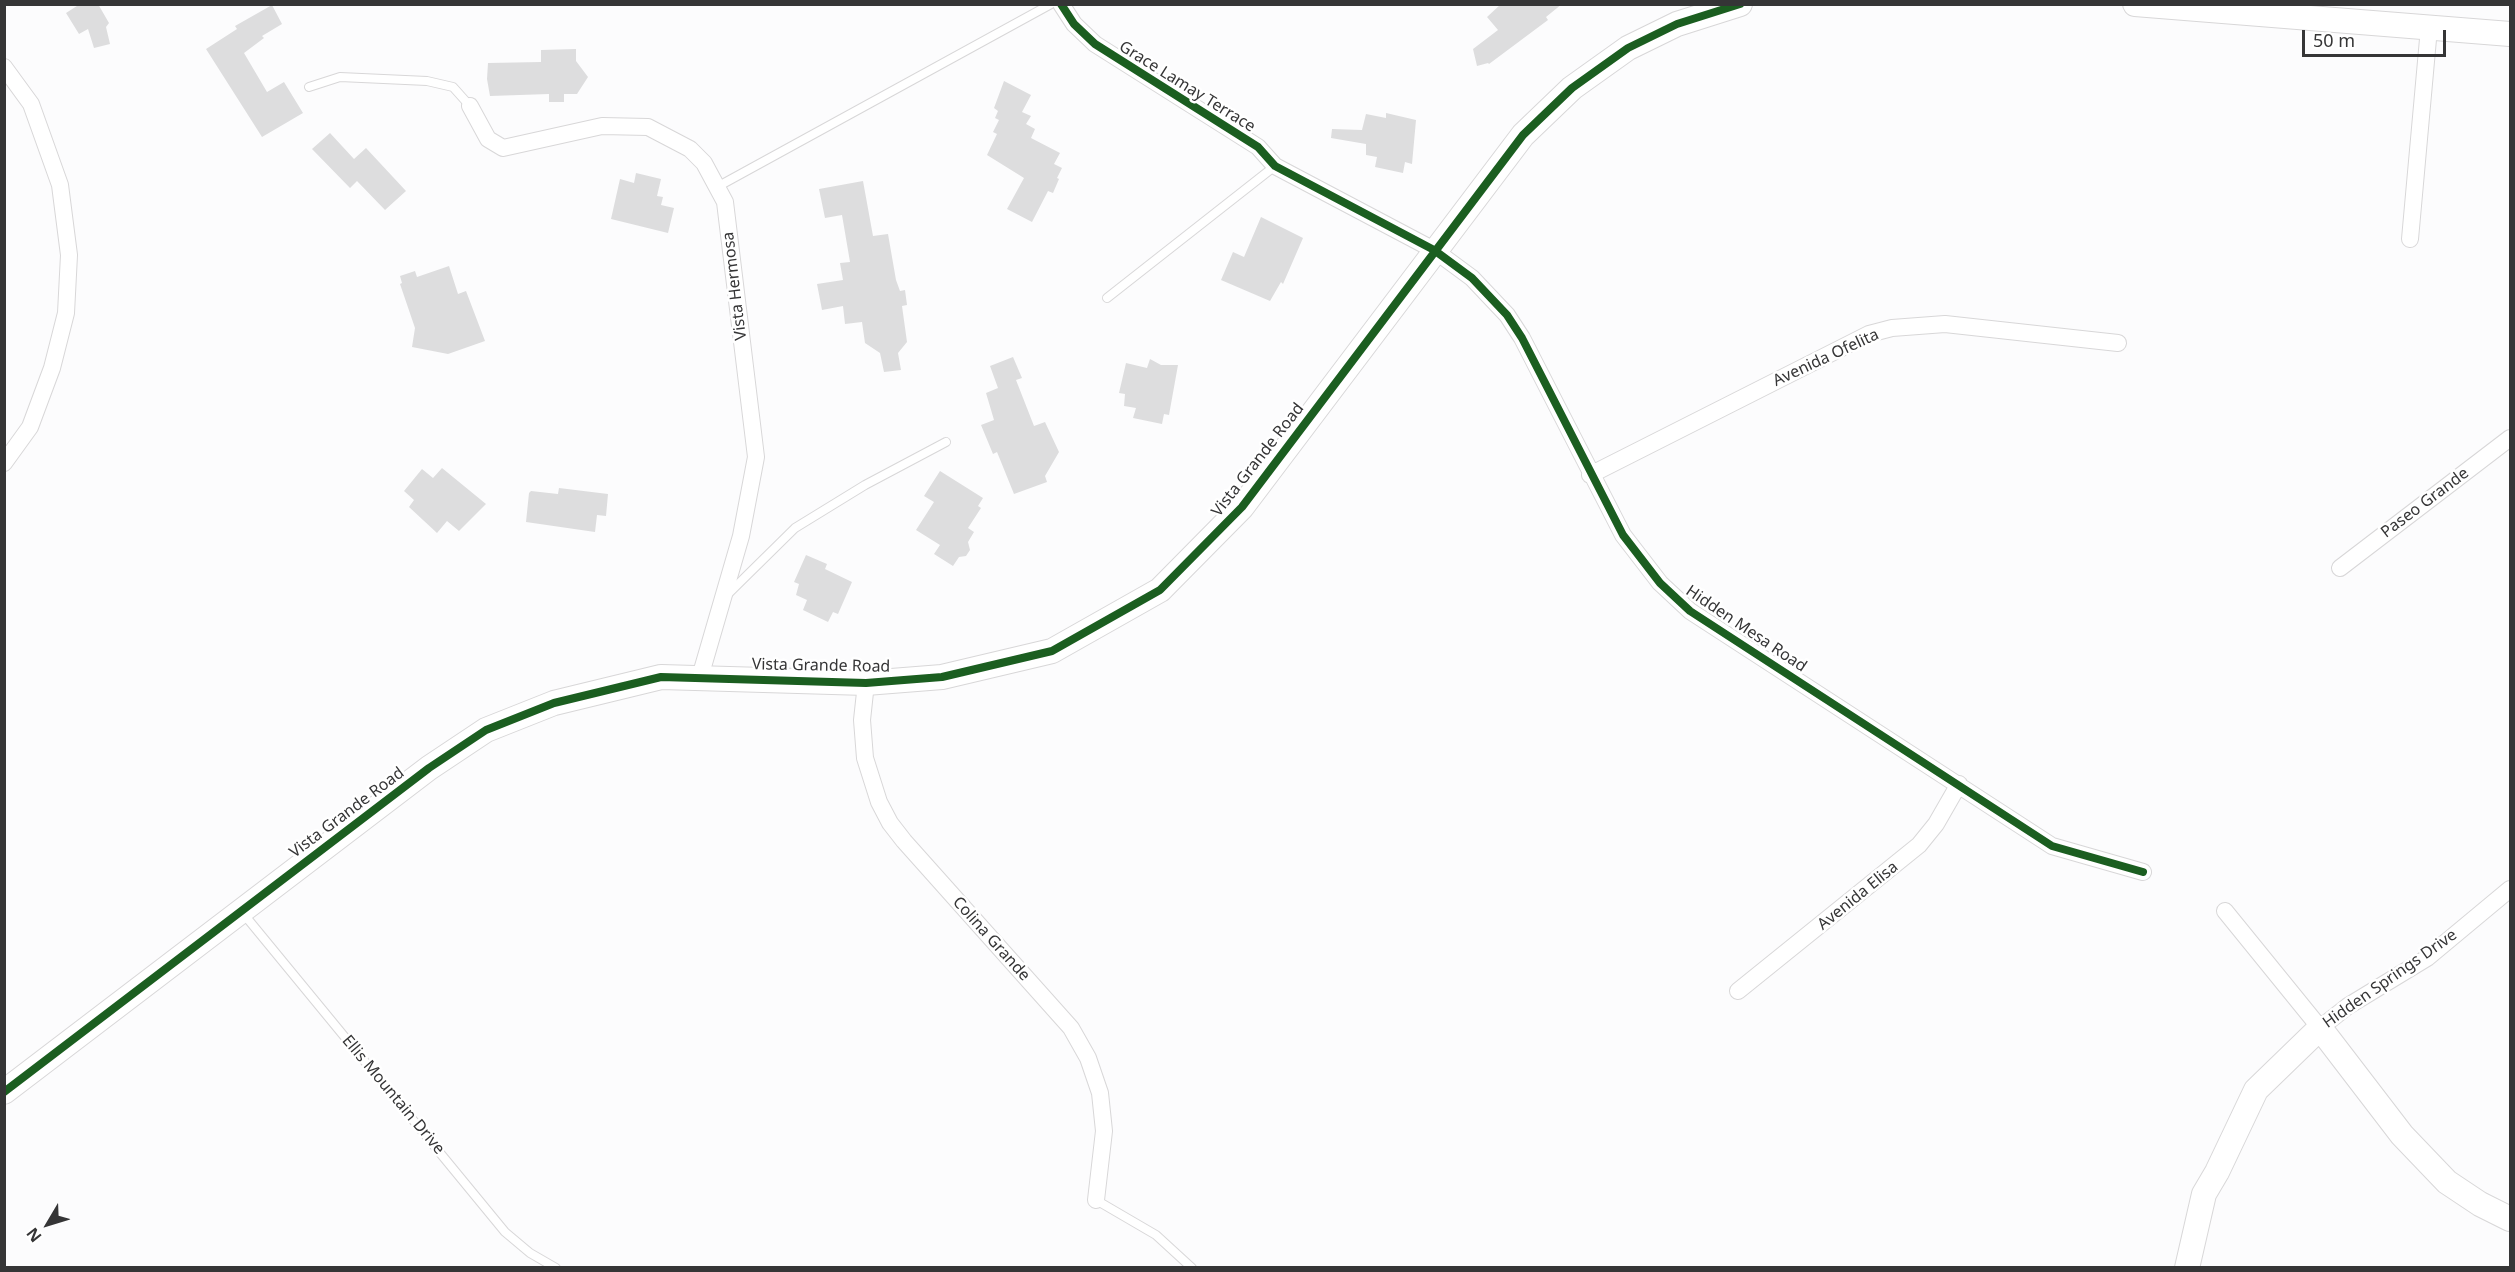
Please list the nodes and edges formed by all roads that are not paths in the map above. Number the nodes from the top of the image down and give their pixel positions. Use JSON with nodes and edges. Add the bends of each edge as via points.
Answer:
{"nodes":[{"id":1,"x":1051,"y":4,"type":"edge"},
{"id":2,"x":1061,"y":4,"type":"edge"},
{"id":3,"x":1740,"y":4,"type":"edge"},
{"id":4,"x":2135,"y":4,"type":"edge"},
{"id":5,"x":2429,"y":28,"type":"junction"},
{"id":6,"x":2511,"y":34,"type":"edge"},
{"id":7,"x":4,"y":67,"type":"edge"},
{"id":8,"x":309,"y":87,"type":"dead end"},
{"id":9,"x":470,"y":106,"type":"joint"},
{"id":10,"x":1275,"y":166,"type":"junction"},
{"id":11,"x":717,"y":187,"type":"junction"},
{"id":12,"x":2410,"y":239,"type":"dead end"},
{"id":13,"x":1434,"y":250,"type":"junction"},
{"id":14,"x":1107,"y":298,"type":"dead end"},
{"id":15,"x":2118,"y":343,"type":"dead end"},
{"id":16,"x":2511,"y":438,"type":"edge"},
{"id":17,"x":946,"y":442,"type":"dead end"},
{"id":18,"x":4,"y":463,"type":"edge"},
{"id":19,"x":1590,"y":475,"type":"junction"},
{"id":20,"x":2340,"y":568,"type":"dead end"},
{"id":21,"x":724,"y":598,"type":"junction"},
{"id":22,"x":700,"y":677,"type":"junction"},
{"id":23,"x":866,"y":683,"type":"junction"},
{"id":24,"x":1959,"y":784,"type":"junction"},
{"id":25,"x":2143,"y":872,"type":"dead end"},
{"id":26,"x":2508,"y":897,"type":"edge"},
{"id":27,"x":241,"y":910,"type":"junction"},
{"id":28,"x":2225,"y":910,"type":"dead end"},
{"id":29,"x":1738,"y":991,"type":"dead end"},
{"id":30,"x":2320,"y":1028,"type":"junction"},
{"id":31,"x":4,"y":1092,"type":"edge"},
{"id":32,"x":1096,"y":1200,"type":"joint"},
{"id":33,"x":2511,"y":1219,"type":"edge"},
{"id":34,"x":556,"y":1268,"type":"edge"},
{"id":35,"x":1192,"y":1268,"type":"edge"},
{"id":36,"x":2187,"y":1268,"type":"edge"}],
"edges":[{"from":1,"to":11,"type":"lane"},
{"from":2,"to":10,"type":"street","name":"Grace Lamay Terrace","via":[[1074,24],[1095,44],[1258,147]]},
{"from":3,"to":13,"type":"street","name":"Vista Grande Road","via":[[1677,24],[1628,48],[1572,88],[1502,159]]},
{"from":4,"to":5,"type":"street"},
{"from":5,"to":6,"type":"street"},
{"from":5,"to":12,"type":"street"},
{"from":7,"to":18,"type":"street","via":[[31,104],[60,185],[69,255],[66,313],[52,368],[30,427]]},
{"from":8,"to":9,"type":"lane","via":[[340,77],[427,81],[453,87]]},
{"from":9,"to":11,"type":"street","name":"Vista Hermosa","via":[[488,139],[503,148],[602,126],[648,127],[690,148]]},
{"from":10,"to":13,"type":"street","name":"Grace Lamay Terrace"},
{"from":10,"to":14,"type":"lane"},
{"from":11,"to":21,"type":"street","name":"Vista Hermosa","via":[[725,202],[756,457]]},
{"from":13,"to":19,"type":"street","name":"Hidden Mesa Road","via":[[1472,278],[1512,323]]},
{"from":13,"to":23,"type":"street","name":"Vista Grande Road","via":[[1242,507],[1160,590],[1052,651],[942,677]]},
{"from":15,"to":19,"type":"street","name":"Avenida Ofelita","via":[[1945,324],[1892,328],[1869,334]]},
{"from":16,"to":20,"type":"street","name":"Paseo Grande"},
{"from":17,"to":21,"type":"lane","via":[[795,528]]},
{"from":19,"to":24,"type":"street","name":"Hidden Mesa Road","via":[[1634,552],[1674,598]]},
{"from":21,"to":22,"type":"street","name":"Vista Hermosa"},
{"from":22,"to":23,"type":"street","name":"Vista Grande Road"},
{"from":22,"to":27,"type":"street","name":"Vista Grande Road","via":[[661,677],[554,703],[486,730],[429,768]]},
{"from":23,"to":32,"type":"street","name":"Colina Grande","via":[[861,720],[865,758],[890,823],[1071,1028],[1088,1058],[1100,1093],[1104,1131]]},
{"from":24,"to":25,"type":"street","name":"Hidden Mesa Road","via":[[2052,846]]},
{"from":24,"to":29,"type":"street","name":"Avenida Elisa","via":[[1919,845]]},
{"from":26,"to":30,"type":"street","name":"Hidden Springs Drive","via":[[2427,958],[2348,1006]]},
{"from":27,"to":31,"type":"street","name":"Vista Grande Road"},
{"from":27,"to":34,"type":"lane","name":"Ellis Mountain Drive","via":[[505,1232]]},
{"from":28,"to":30,"type":"street"},
{"from":30,"to":33,"type":"street","via":[[2402,1135],[2447,1182]]},
{"from":30,"to":36,"type":"street","name":"Hidden Springs Drive","via":[[2256,1090],[2204,1194]]},
{"from":32,"to":35,"type":"lane","via":[[1156,1235]]}]}
